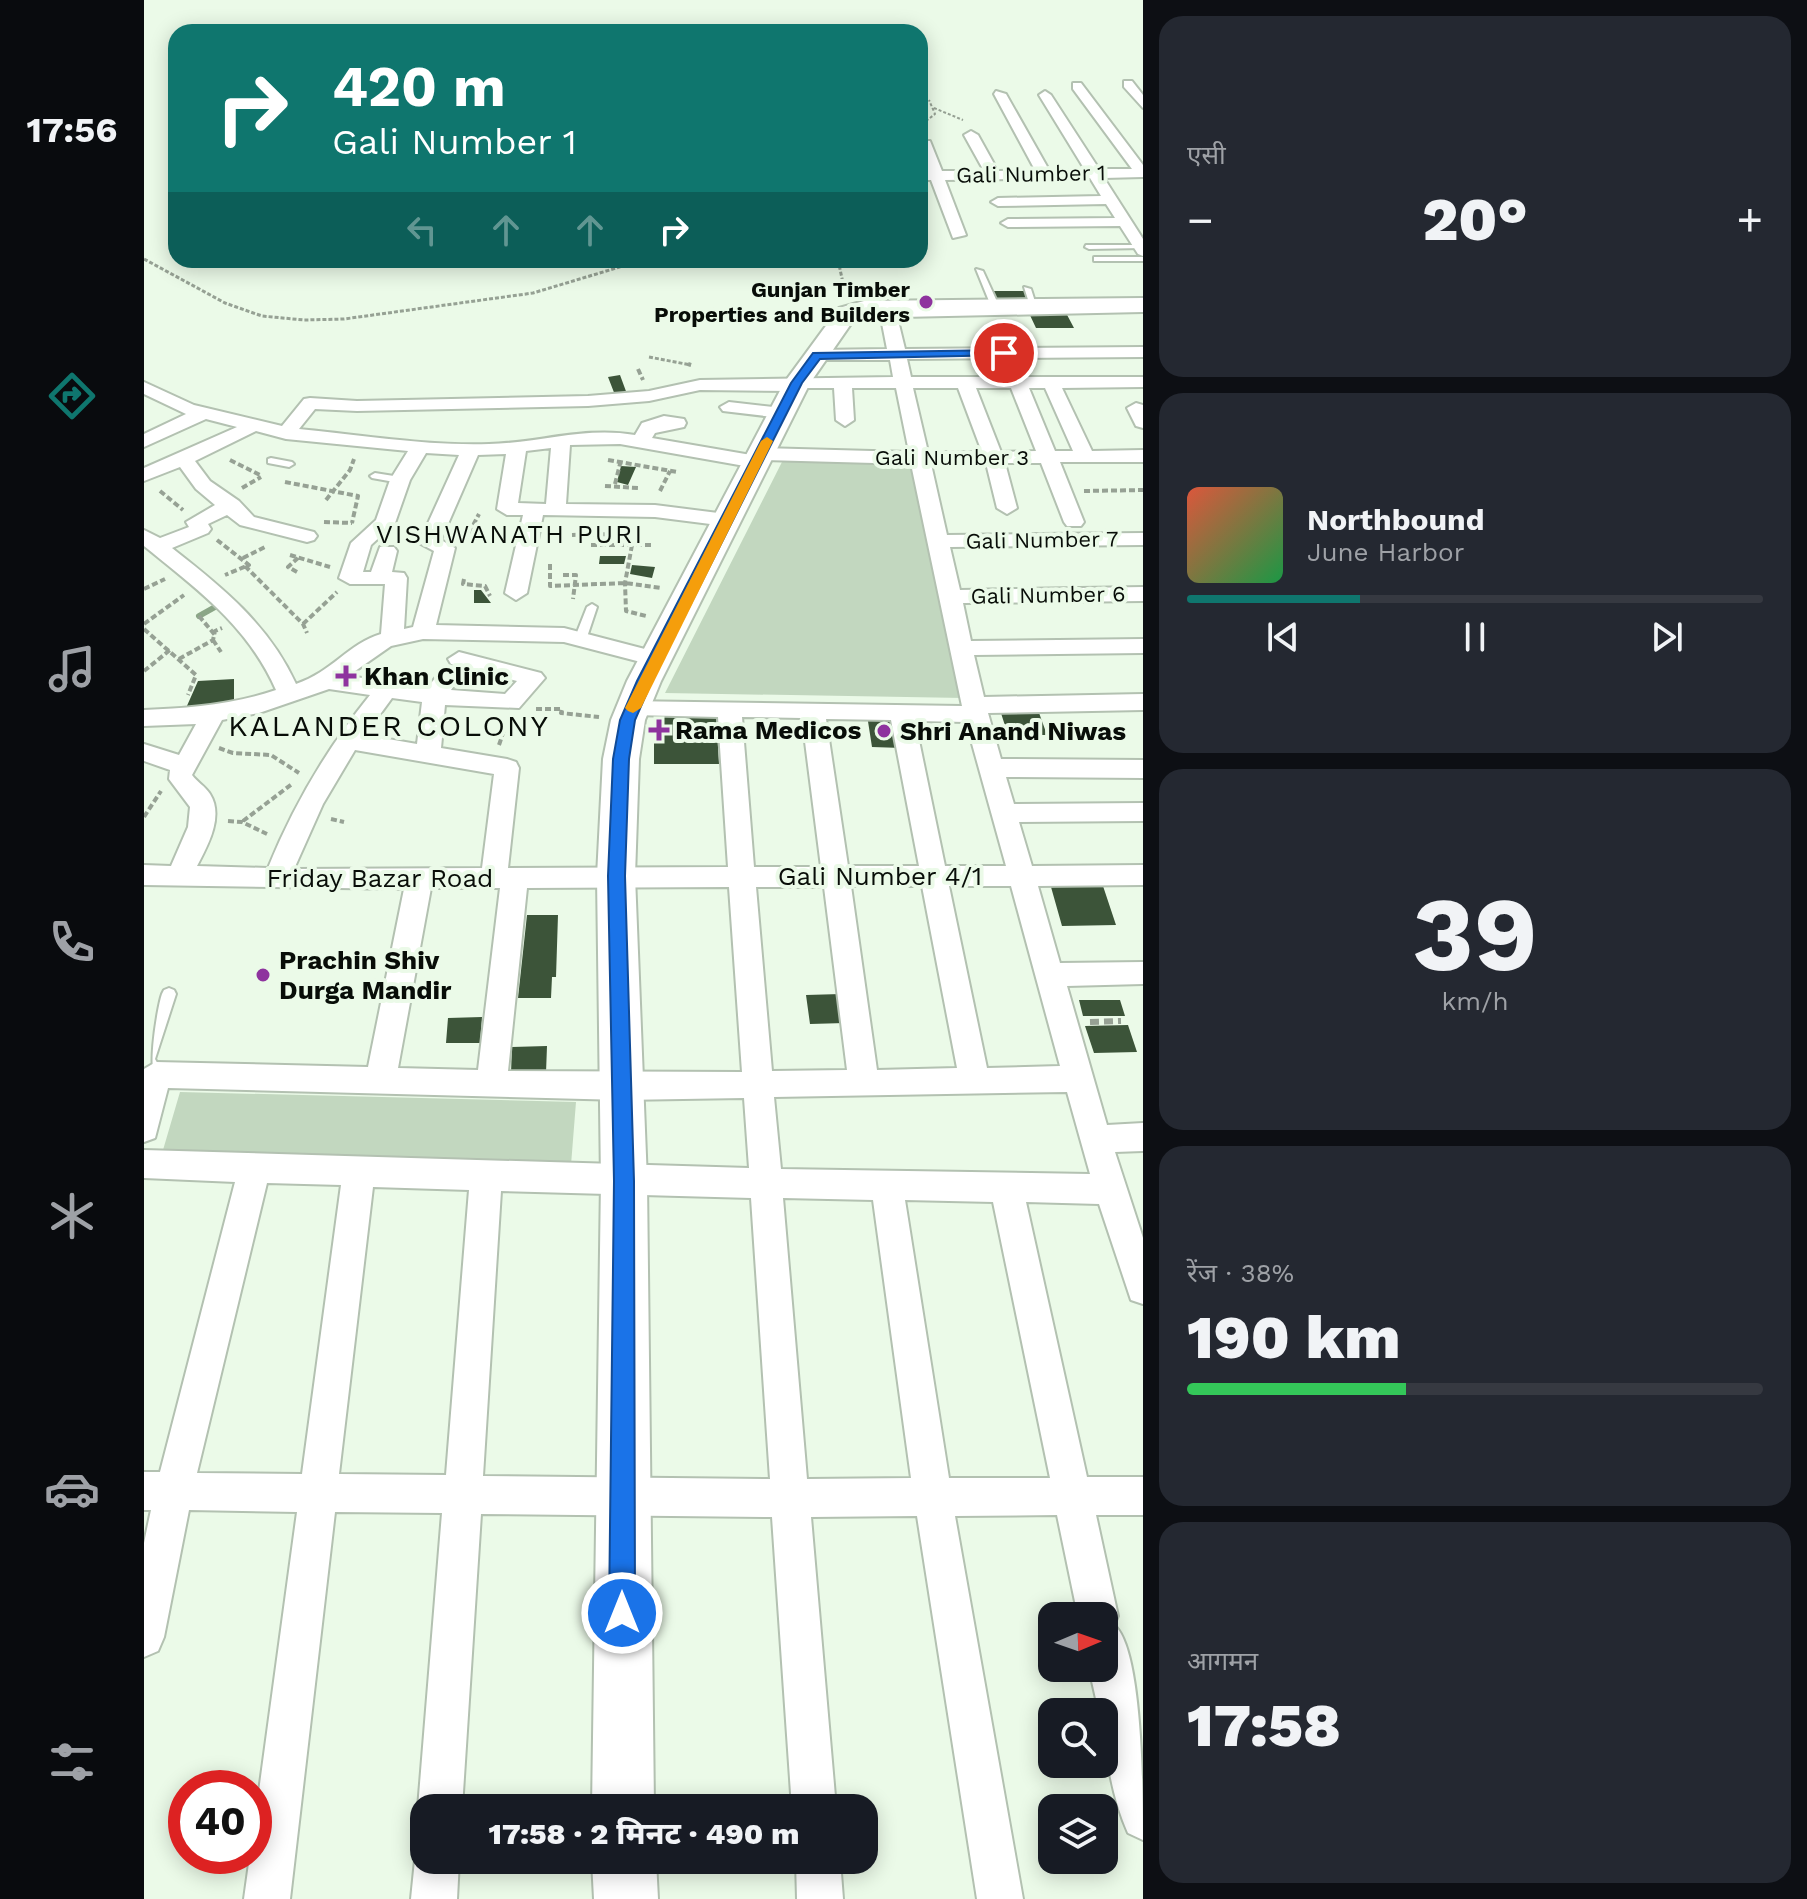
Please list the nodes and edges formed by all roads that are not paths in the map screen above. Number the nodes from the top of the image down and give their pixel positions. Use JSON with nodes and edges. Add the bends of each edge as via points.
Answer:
{"nodes":[{"id":1,"x":1128,"y":84,"type":"dead end"},
{"id":2,"x":1077,"y":86,"type":"dead end"},
{"id":3,"x":1000,"y":94,"type":"dead end"},
{"id":4,"x":1045,"y":95,"type":"dead end"},
{"id":5,"x":1143,"y":104,"type":"edge"},
{"id":6,"x":971,"y":135,"type":"road end"},
{"id":7,"x":928,"y":152,"type":"edge"},
{"id":8,"x":1095,"y":173,"type":"junction"},
{"id":9,"x":1142,"y":173,"type":"edge"},
{"id":10,"x":993,"y":174,"type":"junction"},
{"id":11,"x":1044,"y":174,"type":"junction"},
{"id":12,"x":937,"y":175,"type":"junction"},
{"id":13,"x":928,"y":176,"type":"edge"},
{"id":14,"x":1112,"y":200,"type":"junction"},
{"id":15,"x":998,"y":202,"type":"dead end"},
{"id":16,"x":1125,"y":222,"type":"junction"},
{"id":17,"x":1008,"y":223,"type":"dead end"},
{"id":18,"x":958,"y":235,"type":"dead end"},
{"id":19,"x":1089,"y":247,"type":"dead end"},
{"id":20,"x":1142,"y":252,"type":"edge"},
{"id":21,"x":1097,"y":259,"type":"dead end"},
{"id":22,"x":979,"y":271,"type":"dead end"},
{"id":23,"x":1143,"y":305,"type":"edge"},
{"id":24,"x":995,"y":306,"type":"junction"},
{"id":25,"x":887,"y":308,"type":"junction"},
{"id":26,"x":1143,"y":352,"type":"edge"},
{"id":27,"x":1004,"y":353,"type":"junction"},
{"id":28,"x":896,"y":354,"type":"junction"},
{"id":29,"x":793,"y":382,"type":"junction"},
{"id":30,"x":1051,"y":382,"type":"junction"},
{"id":31,"x":1143,"y":382,"type":"edge"},
{"id":32,"x":902,"y":383,"type":"junction"},
{"id":33,"x":965,"y":383,"type":"junction"},
{"id":34,"x":1021,"y":383,"type":"junction"},
{"id":35,"x":745,"y":384,"type":"junction"},
{"id":36,"x":144,"y":387,"type":"edge"},
{"id":37,"x":685,"y":389,"type":"junction"},
{"id":38,"x":357,"y":406,"type":"junction"},
{"id":39,"x":203,"y":413,"type":"junction"},
{"id":40,"x":845,"y":420,"type":"dead end"},
{"id":41,"x":251,"y":426,"type":"junction"},
{"id":42,"x":503,"y":429,"type":"junction"},
{"id":43,"x":286,"y":433,"type":"junction"},
{"id":44,"x":352,"y":439,"type":"junction"},
{"id":45,"x":642,"y":440,"type":"junction"},
{"id":46,"x":144,"y":441,"type":"edge"},
{"id":47,"x":561,"y":442,"type":"junction"},
{"id":48,"x":420,"y":447,"type":"junction"},
{"id":49,"x":471,"y":450,"type":"junction"},
{"id":50,"x":1143,"y":456,"type":"edge"},
{"id":51,"x":183,"y":457,"type":"junction"},
{"id":52,"x":1049,"y":457,"type":"junction"},
{"id":53,"x":1085,"y":457,"type":"junction"},
{"id":54,"x":758,"y":458,"type":"junction"},
{"id":55,"x":920,"y":458,"type":"junction"},
{"id":56,"x":994,"y":458,"type":"junction"},
{"id":57,"x":271,"y":461,"type":"dead end"},
{"id":58,"x":289,"y":464,"type":"dead end"},
{"id":59,"x":145,"y":474,"type":"edge"},
{"id":60,"x":375,"y":476,"type":"dead end"},
{"id":61,"x":400,"y":480,"type":"junction"},
{"id":62,"x":232,"y":505,"type":"junction"},
{"id":63,"x":1007,"y":508,"type":"dead end"},
{"id":64,"x":534,"y":509,"type":"junction"},
{"id":65,"x":556,"y":509,"type":"junction"},
{"id":66,"x":726,"y":520,"type":"junction"},
{"id":67,"x":1074,"y":522,"type":"dead end"},
{"id":68,"x":307,"y":536,"type":"dead end"},
{"id":69,"x":1143,"y":539,"type":"edge"},
{"id":70,"x":151,"y":541,"type":"edge"},
{"id":71,"x":940,"y":541,"type":"junction"},
{"id":72,"x":387,"y":551,"type":"dead end"},
{"id":73,"x":379,"y":579,"type":"junction"},
{"id":74,"x":516,"y":593,"type":"dead end"},
{"id":75,"x":1143,"y":594,"type":"edge"},
{"id":76,"x":952,"y":597,"type":"junction"},
{"id":77,"x":592,"y":607,"type":"dead end"},
{"id":78,"x":423,"y":632,"type":"junction"},
{"id":79,"x":484,"y":634,"type":"junction"},
{"id":80,"x":392,"y":638,"type":"junction"},
{"id":81,"x":580,"y":640,"type":"junction"},
{"id":82,"x":1143,"y":646,"type":"edge"},
{"id":83,"x":963,"y":648,"type":"junction"},
{"id":84,"x":459,"y":659,"type":"junction"},
{"id":85,"x":656,"y":659,"type":"junction"},
{"id":86,"x":328,"y":681,"type":"junction"},
{"id":87,"x":386,"y":690,"type":"junction"},
{"id":88,"x":288,"y":692,"type":"junction"},
{"id":89,"x":434,"y":696,"type":"junction"},
{"id":90,"x":1143,"y":702,"type":"edge"},
{"id":91,"x":729,"y":709,"type":"junction"},
{"id":92,"x":976,"y":709,"type":"junction"},
{"id":93,"x":813,"y":710,"type":"junction"},
{"id":94,"x":901,"y":712,"type":"junction"},
{"id":95,"x":214,"y":713,"type":"junction"},
{"id":96,"x":630,"y":714,"type":"junction"},
{"id":97,"x":154,"y":720,"type":"edge"},
{"id":98,"x":346,"y":740,"type":"junction"},
{"id":99,"x":144,"y":752,"type":"edge"},
{"id":100,"x":428,"y":754,"type":"junction"},
{"id":101,"x":183,"y":765,"type":"junction"},
{"id":102,"x":991,"y":768,"type":"junction"},
{"id":103,"x":1143,"y":769,"type":"edge"},
{"id":104,"x":1143,"y":812,"type":"edge"},
{"id":105,"x":1003,"y":813,"type":"junction"},
{"id":106,"x":144,"y":875,"type":"edge"},
{"id":107,"x":1143,"y":875,"type":"edge"},
{"id":108,"x":616,"y":876,"type":"junction"},
{"id":109,"x":739,"y":876,"type":"junction"},
{"id":110,"x":835,"y":876,"type":"junction"},
{"id":111,"x":179,"y":877,"type":"junction"},
{"id":112,"x":504,"y":877,"type":"junction"},
{"id":113,"x":933,"y":877,"type":"junction"},
{"id":114,"x":1024,"y":877,"type":"junction"},
{"id":115,"x":420,"y":878,"type":"junction"},
{"id":116,"x":277,"y":879,"type":"junction"},
{"id":117,"x":1143,"y":973,"type":"edge"},
{"id":118,"x":1052,"y":975,"type":"junction"},
{"id":119,"x":169,"y":994,"type":"dead end"},
{"id":120,"x":156,"y":1075,"type":"junction"},
{"id":121,"x":1080,"y":1079,"type":"junction"},
{"id":122,"x":380,"y":1081,"type":"junction"},
{"id":123,"x":975,"y":1081,"type":"junction"},
{"id":124,"x":864,"y":1083,"type":"junction"},
{"id":125,"x":491,"y":1084,"type":"junction"},
{"id":126,"x":756,"y":1085,"type":"junction"},
{"id":127,"x":622,"y":1087,"type":"junction"},
{"id":128,"x":144,"y":1128,"type":"edge"},
{"id":129,"x":1143,"y":1137,"type":"edge"},
{"id":130,"x":1096,"y":1139,"type":"junction"},
{"id":131,"x":144,"y":1164,"type":"edge"},
{"id":132,"x":254,"y":1169,"type":"junction"},
{"id":133,"x":359,"y":1172,"type":"junction"},
{"id":134,"x":486,"y":1177,"type":"junction"},
{"id":135,"x":624,"y":1181,"type":"junction"},
{"id":136,"x":763,"y":1184,"type":"junction"},
{"id":137,"x":887,"y":1186,"type":"junction"},
{"id":138,"x":1007,"y":1189,"type":"junction"},
{"id":139,"x":1110,"y":1189,"type":"junction"},
{"id":140,"x":1142,"y":1280,"type":"edge"},
{"id":141,"x":159,"y":1491,"type":"edge"},
{"id":142,"x":317,"y":1492,"type":"junction"},
{"id":143,"x":462,"y":1493,"type":"junction"},
{"id":144,"x":622,"y":1495,"type":"junction"},
{"id":145,"x":1072,"y":1495,"type":"junction"},
{"id":146,"x":1143,"y":1496,"type":"edge"},
{"id":147,"x":933,"y":1497,"type":"junction"},
{"id":148,"x":792,"y":1498,"type":"junction"},
{"id":149,"x":1095,"y":1602,"type":"edge"},
{"id":150,"x":144,"y":1637,"type":"edge"},
{"id":151,"x":1113,"y":1682,"type":"edge"},
{"id":152,"x":441,"y":1794,"type":"edge"},
{"id":153,"x":623,"y":1794,"type":"edge"},
{"id":154,"x":813,"y":1794,"type":"edge"},
{"id":155,"x":1143,"y":1818,"type":"edge"},
{"id":156,"x":436,"y":1874,"type":"edge"},
{"id":157,"x":625,"y":1874,"type":"edge"},
{"id":158,"x":819,"y":1874,"type":"edge"},
{"id":159,"x":267,"y":1899,"type":"edge"},
{"id":160,"x":434,"y":1899,"type":"edge"},
{"id":161,"x":626,"y":1899,"type":"edge"},
{"id":162,"x":820,"y":1899,"type":"edge"},
{"id":163,"x":1000,"y":1899,"type":"edge"}],
"edges":[{"from":1,"to":5,"type":"street"},
{"from":2,"to":9,"type":"street"},
{"from":3,"to":11,"type":"street"},
{"from":4,"to":8,"type":"street"},
{"from":6,"to":10,"type":"street"},
{"from":7,"to":12,"type":"street"},
{"from":8,"to":9,"type":"street","name":"Gali Number 1"},
{"from":8,"to":11,"type":"street","name":"Gali Number 1"},
{"from":8,"to":14,"type":"street"},
{"from":10,"to":11,"type":"street","name":"Gali Number 1"},
{"from":10,"to":12,"type":"street","name":"Gali Number 1"},
{"from":12,"to":13,"type":"street","name":"Gali Number 1"},
{"from":12,"to":18,"type":"street"},
{"from":14,"to":15,"type":"street"},
{"from":14,"to":16,"type":"street"},
{"from":16,"to":17,"type":"street"},
{"from":16,"to":20,"type":"street"},
{"from":19,"to":20,"type":"lane"},
{"from":20,"to":21,"type":"lane"},
{"from":22,"to":24,"type":"lane"},
{"from":23,"to":24,"type":"street","via":[[1031,298]]},
{"from":24,"to":25,"type":"street"},
{"from":25,"to":28,"type":"street"},
{"from":25,"to":29,"type":"street","via":[[856,309]]},
{"from":26,"to":27,"type":"street"},
{"from":27,"to":28,"type":"street"},
{"from":27,"to":34,"type":"street"},
{"from":28,"to":29,"type":"street"},
{"from":28,"to":32,"type":"street"},
{"from":29,"to":32,"type":"street"},
{"from":29,"to":35,"type":"street"},
{"from":29,"to":35,"type":"street"},
{"from":29,"to":40,"type":"street"},
{"from":29,"to":54,"type":"street"},
{"from":30,"to":31,"type":"street"},
{"from":30,"to":34,"type":"street"},
{"from":30,"to":53,"type":"street"},
{"from":32,"to":33,"type":"street"},
{"from":32,"to":55,"type":"street"},
{"from":33,"to":34,"type":"street"},
{"from":33,"to":56,"type":"street"},
{"from":34,"to":52,"type":"street"},
{"from":35,"to":37,"type":"street"},
{"from":36,"to":39,"type":"street"},
{"from":37,"to":42,"type":"street","via":[[603,401]]},
{"from":37,"to":45,"type":"street","via":[[682,417],[649,427]]},
{"from":38,"to":42,"type":"street"},
{"from":38,"to":43,"type":"street","via":[[310,403]]},
{"from":38,"to":44,"type":"street"},
{"from":39,"to":41,"type":"street"},
{"from":39,"to":46,"type":"street"},
{"from":41,"to":43,"type":"street"},
{"from":41,"to":51,"type":"street","via":[[225,444]]},
{"from":42,"to":47,"type":"street","name":"Gali Number 3"},
{"from":42,"to":49,"type":"street"},
{"from":42,"to":64,"type":"street","via":[[507,509]]},
{"from":43,"to":44,"type":"street"},
{"from":44,"to":48,"type":"street"},
{"from":45,"to":47,"type":"street","name":"Gali Number 3","via":[[596,437]]},
{"from":45,"to":54,"type":"street","name":"Gali Number 3"},
{"from":47,"to":65,"type":"street"},
{"from":48,"to":49,"type":"street"},
{"from":48,"to":61,"type":"street"},
{"from":49,"to":78,"type":"street","via":[[429,543],[452,551]]},
{"from":50,"to":53,"type":"street","name":"Gali Number 3"},
{"from":51,"to":59,"type":"street"},
{"from":51,"to":62,"type":"street","via":[[203,485]]},
{"from":52,"to":53,"type":"street","name":"Gali Number 3"},
{"from":52,"to":56,"type":"street","name":"Gali Number 3"},
{"from":52,"to":67,"type":"street"},
{"from":54,"to":55,"type":"street","name":"Gali Number 3"},
{"from":54,"to":66,"type":"street"},
{"from":55,"to":56,"type":"street","name":"Gali Number 3"},
{"from":55,"to":71,"type":"street"},
{"from":56,"to":63,"type":"street"},
{"from":57,"to":58,"type":"lane"},
{"from":60,"to":61,"type":"lane"},
{"from":61,"to":73,"type":"street","via":[[385,523],[361,543],[350,578]]},
{"from":62,"to":68,"type":"street","via":[[247,521]]},
{"from":62,"to":70,"type":"street","via":[[199,525]]},
{"from":64,"to":65,"type":"street"},
{"from":64,"to":74,"type":"street"},
{"from":65,"to":66,"type":"street","via":[[655,511]]},
{"from":66,"to":85,"type":"street"},
{"from":69,"to":71,"type":"street","name":"Gali Number 7"},
{"from":70,"to":88,"type":"street","via":[[243,618],[278,664]]},
{"from":71,"to":76,"type":"street"},
{"from":72,"to":73,"type":"street"},
{"from":73,"to":80,"type":"street","via":[[396,578]]},
{"from":75,"to":76,"type":"street","name":"Gali Number 6"},
{"from":76,"to":83,"type":"street"},
{"from":77,"to":81,"type":"lane"},
{"from":78,"to":79,"type":"street"},
{"from":78,"to":80,"type":"street"},
{"from":79,"to":81,"type":"street"},
{"from":79,"to":84,"type":"street"},
{"from":80,"to":86,"type":"street","via":[[361,653]]},
{"from":81,"to":85,"type":"street"},
{"from":82,"to":83,"type":"street"},
{"from":83,"to":92,"type":"street"},
{"from":84,"to":89,"type":"street"},
{"from":84,"to":89,"type":"street","via":[[533,678],[511,702]]},
{"from":85,"to":96,"type":"street"},
{"from":86,"to":87,"type":"street"},
{"from":86,"to":88,"type":"street"},
{"from":87,"to":89,"type":"street"},
{"from":87,"to":98,"type":"street"},
{"from":88,"to":95,"type":"street","via":[[251,707]]},
{"from":89,"to":100,"type":"street"},
{"from":90,"to":92,"type":"street"},
{"from":91,"to":93,"type":"street"},
{"from":91,"to":96,"type":"street"},
{"from":91,"to":109,"type":"street"},
{"from":92,"to":94,"type":"street"},
{"from":92,"to":102,"type":"street"},
{"from":93,"to":94,"type":"street"},
{"from":93,"to":110,"type":"street"},
{"from":94,"to":113,"type":"street"},
{"from":95,"to":97,"type":"street"},
{"from":95,"to":101,"type":"street"},
{"from":96,"to":108,"type":"street","via":[[621,759]]},
{"from":98,"to":100,"type":"street"},
{"from":98,"to":116,"type":"street","via":[[290,843]]},
{"from":99,"to":101,"type":"street"},
{"from":100,"to":112,"type":"street","via":[[507,768]]},
{"from":101,"to":111,"type":"street","via":[[182,783],[200,798],[200,834]]},
{"from":102,"to":103,"type":"street"},
{"from":102,"to":105,"type":"street"},
{"from":104,"to":105,"type":"street"},
{"from":105,"to":114,"type":"street"},
{"from":106,"to":111,"type":"street","name":"Friday Bazar Road"},
{"from":107,"to":114,"type":"street","name":"Gali Number 4/1"},
{"from":108,"to":109,"type":"street","name":"Gali Number 4/1"},
{"from":108,"to":112,"type":"street","name":"Friday Bazar Road"},
{"from":108,"to":127,"type":"street"},
{"from":109,"to":110,"type":"street","name":"Gali Number 4/1"},
{"from":109,"to":126,"type":"street"},
{"from":110,"to":113,"type":"street","name":"Gali Number 4/1"},
{"from":110,"to":124,"type":"street"},
{"from":111,"to":116,"type":"street","name":"Friday Bazar Road"},
{"from":112,"to":115,"type":"street","name":"Friday Bazar Road"},
{"from":112,"to":125,"type":"street"},
{"from":113,"to":114,"type":"street","name":"Gali Number 4/1"},
{"from":113,"to":123,"type":"street"},
{"from":114,"to":118,"type":"street"},
{"from":115,"to":116,"type":"street","name":"Friday Bazar Road"},
{"from":115,"to":122,"type":"street"},
{"from":117,"to":118,"type":"street"},
{"from":118,"to":121,"type":"street"},
{"from":119,"to":120,"type":"lane","via":[[147,1060]]},
{"from":120,"to":122,"type":"street"},
{"from":120,"to":128,"type":"street"},
{"from":121,"to":123,"type":"street"},
{"from":121,"to":130,"type":"street"},
{"from":122,"to":125,"type":"street"},
{"from":123,"to":124,"type":"street"},
{"from":124,"to":126,"type":"street"},
{"from":125,"to":127,"type":"street"},
{"from":126,"to":127,"type":"street"},
{"from":126,"to":136,"type":"street"},
{"from":127,"to":135,"type":"street"},
{"from":129,"to":130,"type":"street"},
{"from":130,"to":139,"type":"street"},
{"from":131,"to":132,"type":"street"},
{"from":132,"to":133,"type":"street"},
{"from":132,"to":141,"type":"street"},
{"from":133,"to":134,"type":"street"},
{"from":133,"to":142,"type":"street"},
{"from":134,"to":135,"type":"street"},
{"from":134,"to":143,"type":"street"},
{"from":135,"to":136,"type":"street"},
{"from":135,"to":144,"type":"street"},
{"from":136,"to":137,"type":"street"},
{"from":136,"to":148,"type":"street"},
{"from":137,"to":138,"type":"street"},
{"from":137,"to":147,"type":"street"},
{"from":138,"to":139,"type":"street"},
{"from":138,"to":145,"type":"street"},
{"from":139,"to":140,"type":"street"},
{"from":141,"to":142,"type":"street"},
{"from":141,"to":150,"type":"street"},
{"from":142,"to":143,"type":"street"},
{"from":142,"to":159,"type":"street"},
{"from":143,"to":144,"type":"street"},
{"from":143,"to":152,"type":"street"},
{"from":144,"to":148,"type":"street"},
{"from":144,"to":153,"type":"street"},
{"from":145,"to":146,"type":"street"},
{"from":145,"to":147,"type":"street"},
{"from":145,"to":149,"type":"street"},
{"from":147,"to":148,"type":"street"},
{"from":147,"to":163,"type":"street"},
{"from":148,"to":154,"type":"street"},
{"from":151,"to":155,"type":"street"},
{"from":156,"to":160,"type":"street"},
{"from":157,"to":161,"type":"street"},
{"from":158,"to":162,"type":"street"}]}
